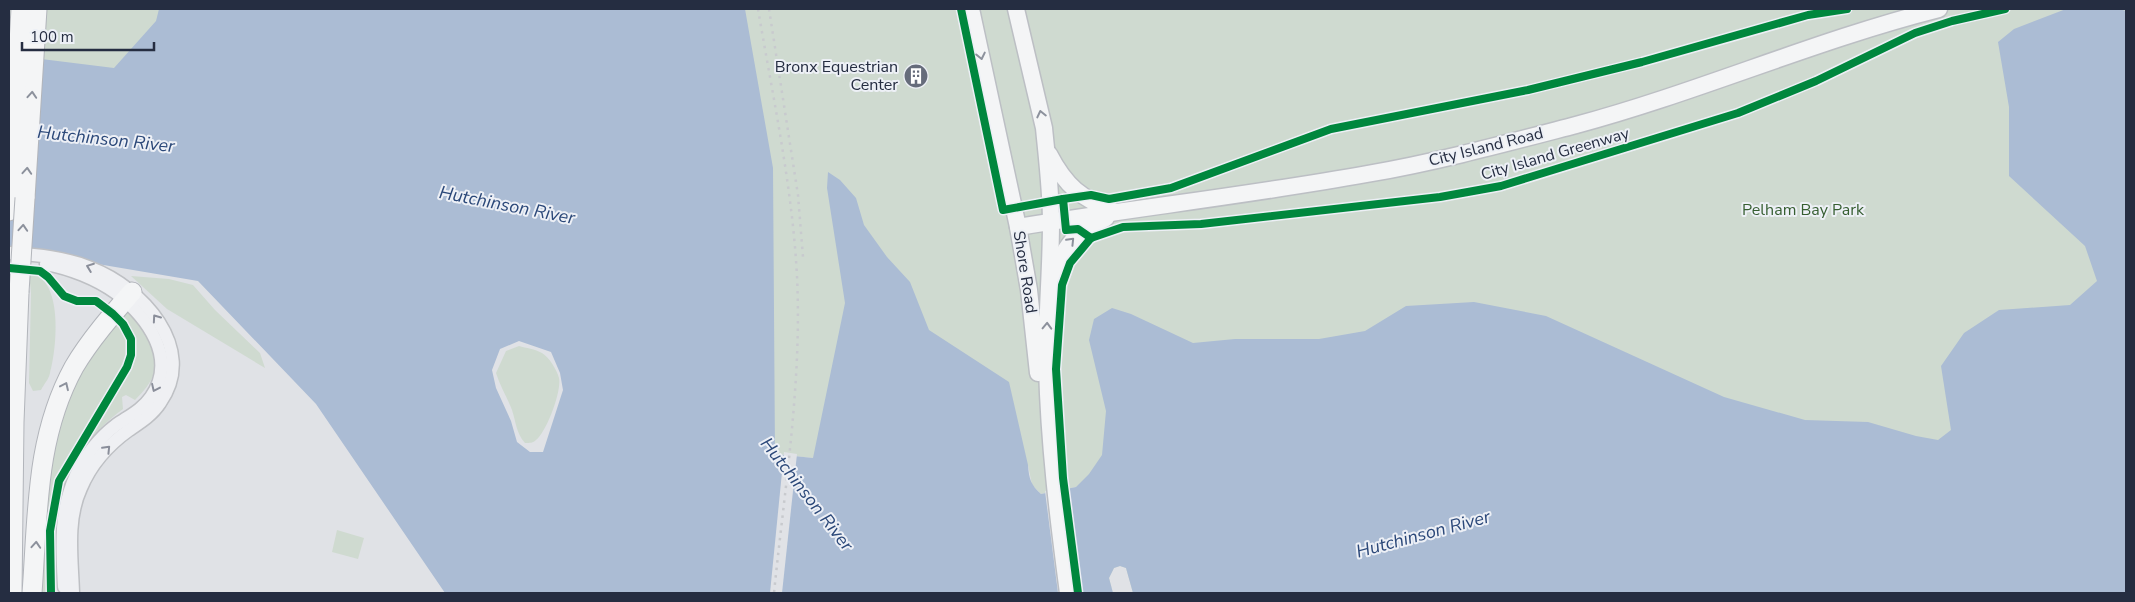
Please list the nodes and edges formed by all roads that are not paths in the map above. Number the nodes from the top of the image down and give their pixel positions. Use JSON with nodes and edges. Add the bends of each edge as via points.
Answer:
{"nodes":[{"id":1,"x":22,"y":9,"type":"edge"},
{"id":2,"x":37,"y":9,"type":"edge"},
{"id":3,"x":971,"y":9,"type":"edge"},
{"id":4,"x":981,"y":9,"type":"edge"},
{"id":5,"x":1939,"y":9,"type":"edge"},
{"id":6,"x":1016,"y":11,"type":"edge"},
{"id":7,"x":974,"y":27,"type":"junction"},
{"id":8,"x":1046,"y":147,"type":"junction"},
{"id":9,"x":9,"y":211,"type":"edge"},
{"id":10,"x":1117,"y":212,"type":"junction"},
{"id":11,"x":1051,"y":222,"type":"junction"},
{"id":12,"x":1018,"y":227,"type":"junction"},
{"id":13,"x":9,"y":253,"type":"edge"},
{"id":14,"x":9,"y":261,"type":"edge"},
{"id":15,"x":1049,"y":284,"type":"junction"},
{"id":16,"x":128,"y":296,"type":"junction"},
{"id":17,"x":1054,"y":479,"type":"junction"},
{"id":18,"x":12,"y":593,"type":"edge"},
{"id":19,"x":32,"y":593,"type":"edge"},
{"id":20,"x":65,"y":593,"type":"edge"},
{"id":21,"x":73,"y":593,"type":"edge"},
{"id":22,"x":1068,"y":593,"type":"edge"}],
"edges":[{"from":1,"to":9,"type":"highway"},
{"from":18,"to":2,"type":"highway","one_way":true,"bridge":true,"via":[[19,292]]},
{"from":3,"to":7,"type":"main road","name":"Shore Road"},
{"from":4,"to":7,"type":"main road"},
{"from":5,"to":10,"type":"main road","name":"City Island Road","via":[[1863,29],[1578,124],[1445,158],[1316,183]]},
{"from":8,"to":6,"type":"main road","name":"Shore Road","one_way":true},
{"from":7,"to":12,"type":"main road","name":"Shore Road","one_way":true},
{"from":8,"to":10,"type":"main road","via":[[1060,174],[1078,193]]},
{"from":8,"to":11,"type":"main road","name":"Shore Road"},
{"from":10,"to":11,"type":"main road","name":"City Island Road"},
{"from":15,"to":10,"type":"main road","one_way":true,"via":[[1068,244],[1088,227]]},
{"from":11,"to":12,"type":"main road","name":"City Island Road"},
{"from":11,"to":15,"type":"main road","name":"Shore Road"},
{"from":12,"to":17,"type":"main road","name":"Shore Road","via":[[1029,290],[1044,435]]},
{"from":16,"to":13,"type":"street","one_way":true,"via":[[106,275],[82,264]]},
{"from":14,"to":16,"type":"street","via":[[58,267]]},
{"from":17,"to":15,"type":"main road","name":"Shore Road","one_way":true,"via":[[1047,366]]},
{"from":19,"to":16,"type":"highway","one_way":true,"via":[[42,463],[51,419],[78,360]]},
{"from":16,"to":20,"type":"street","one_way":true,"via":[[155,338],[161,355],[160,374],[150,399],[98,442],[72,484],[63,524]]},
{"from":21,"to":16,"type":"street","one_way":true,"via":[[72,523],[81,488],[106,450],[156,409],[172,376],[172,355],[164,329],[151,310]]},
{"from":17,"to":22,"type":"main road","name":"Shore Road"}]}
